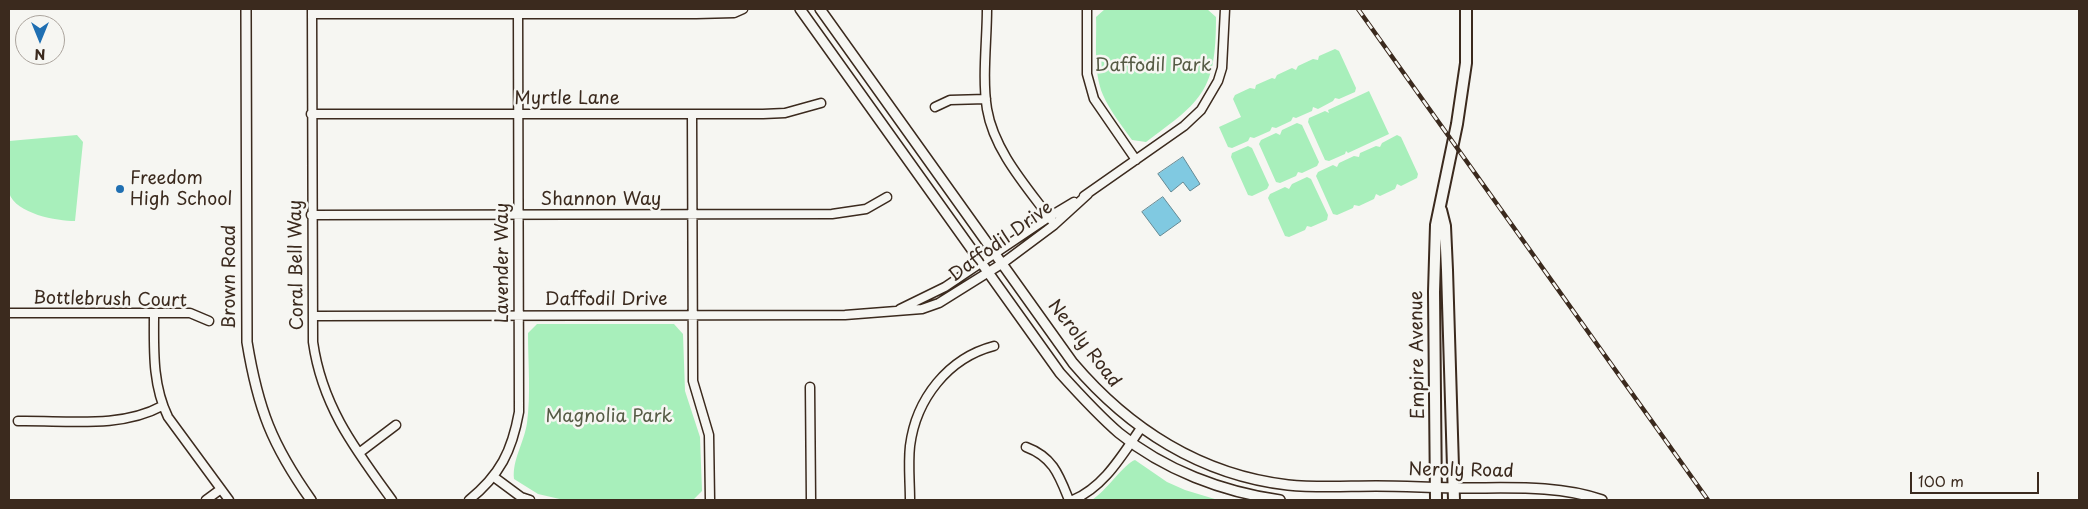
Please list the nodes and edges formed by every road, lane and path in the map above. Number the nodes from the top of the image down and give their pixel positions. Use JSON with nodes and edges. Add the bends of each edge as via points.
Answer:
{"nodes":[{"id":1,"x":246,"y":9,"type":"edge"},
{"id":2,"x":744,"y":9,"type":"edge"},
{"id":3,"x":800,"y":9,"type":"edge"},
{"id":4,"x":820,"y":9,"type":"edge"},
{"id":5,"x":987,"y":9,"type":"edge"},
{"id":6,"x":1087,"y":9,"type":"edge"},
{"id":7,"x":1225,"y":9,"type":"edge"},
{"id":8,"x":1466,"y":9,"type":"edge"},
{"id":9,"x":312,"y":11,"type":"edge"},
{"id":10,"x":518,"y":11,"type":"edge"},
{"id":11,"x":696,"y":11,"type":"edge"},
{"id":12,"x":986,"y":99,"type":"junction"},
{"id":13,"x":821,"y":103,"type":"dead end"},
{"id":14,"x":935,"y":107,"type":"dead end"},
{"id":15,"x":311,"y":114,"type":"junction"},
{"id":16,"x":518,"y":114,"type":"junction"},
{"id":17,"x":692,"y":114,"type":"junction"},
{"id":18,"x":1136,"y":160,"type":"junction"},
{"id":19,"x":1088,"y":194,"type":"junction"},
{"id":20,"x":887,"y":198,"type":"dead end"},
{"id":21,"x":1441,"y":209,"type":"junction"},
{"id":22,"x":692,"y":214,"type":"junction"},
{"id":23,"x":311,"y":215,"type":"junction"},
{"id":24,"x":518,"y":215,"type":"junction"},
{"id":25,"x":1049,"y":216,"type":"junction"},
{"id":26,"x":1054,"y":224,"type":"junction"},
{"id":27,"x":995,"y":253,"type":"junction"},
{"id":28,"x":982,"y":263,"type":"junction"},
{"id":29,"x":1003,"y":263,"type":"junction"},
{"id":30,"x":989,"y":273,"type":"junction"},
{"id":31,"x":1434,"y":292,"type":"junction"},
{"id":32,"x":1448,"y":296,"type":"junction"},
{"id":33,"x":898,"y":310,"type":"junction"},
{"id":34,"x":9,"y":313,"type":"edge"},
{"id":35,"x":154,"y":314,"type":"junction"},
{"id":36,"x":519,"y":315,"type":"junction"},
{"id":37,"x":692,"y":315,"type":"junction"},
{"id":38,"x":313,"y":316,"type":"junction"},
{"id":39,"x":209,"y":321,"type":"dead end"},
{"id":40,"x":994,"y":346,"type":"dead end"},
{"id":41,"x":810,"y":387,"type":"dead end"},
{"id":42,"x":162,"y":406,"type":"junction"},
{"id":43,"x":18,"y":421,"type":"dead end"},
{"id":44,"x":396,"y":425,"type":"dead end"},
{"id":45,"x":1141,"y":428,"type":"junction"},
{"id":46,"x":1131,"y":442,"type":"junction"},
{"id":47,"x":1026,"y":447,"type":"dead end"},
{"id":48,"x":359,"y":453,"type":"junction"},
{"id":49,"x":494,"y":477,"type":"junction"},
{"id":50,"x":1436,"y":487,"type":"junction"},
{"id":51,"x":1453,"y":488,"type":"junction"},
{"id":52,"x":221,"y":490,"type":"junction"},
{"id":53,"x":1595,"y":499,"type":"edge"},
{"id":54,"x":206,"y":500,"type":"edge"},
{"id":55,"x":229,"y":500,"type":"edge"},
{"id":56,"x":311,"y":500,"type":"edge"},
{"id":57,"x":392,"y":500,"type":"edge"},
{"id":58,"x":469,"y":500,"type":"edge"},
{"id":59,"x":530,"y":500,"type":"edge"},
{"id":60,"x":710,"y":500,"type":"edge"},
{"id":61,"x":811,"y":500,"type":"edge"},
{"id":62,"x":910,"y":500,"type":"edge"},
{"id":63,"x":1069,"y":500,"type":"edge"},
{"id":64,"x":1073,"y":500,"type":"edge"},
{"id":65,"x":1280,"y":500,"type":"edge"},
{"id":66,"x":1436,"y":500,"type":"edge"},
{"id":67,"x":1454,"y":500,"type":"edge"}],
"edges":[{"from":1,"to":56,"type":"street","name":"Brown Road","via":[[247,342],[254,384],[266,425],[286,466]]},
{"from":2,"to":11,"type":"street","via":[[734,13]]},
{"from":3,"to":28,"type":"street","name":"Neroly Road"},
{"from":4,"to":27,"type":"street","name":"Neroly Road"},
{"from":5,"to":12,"type":"street"},
{"from":6,"to":18,"type":"street","via":[[1088,74],[1094,99]]},
{"from":7,"to":18,"type":"street","name":"Daffodil Drive","via":[[1222,68],[1210,97],[1192,120]]},
{"from":8,"to":21,"type":"main road","name":"Empire Avenue","via":[[1466,63]]},
{"from":9,"to":10,"type":"street"},
{"from":9,"to":15,"type":"street","name":"Coral Bell Way"},
{"from":10,"to":11,"type":"street"},
{"from":10,"to":16,"type":"street","name":"Lavender Way"},
{"from":12,"to":14,"type":"street","via":[[950,100]]},
{"from":12,"to":25,"type":"street","via":[[991,123],[1004,155]]},
{"from":13,"to":17,"type":"street","name":"Myrtle Lane","via":[[785,113]]},
{"from":15,"to":16,"type":"street","name":"Myrtle Lane"},
{"from":15,"to":23,"type":"street","name":"Coral Bell Way"},
{"from":16,"to":17,"type":"street","name":"Myrtle Lane"},
{"from":16,"to":24,"type":"street","name":"Lavender Way"},
{"from":17,"to":22,"type":"street"},
{"from":18,"to":19,"type":"street","name":"Daffodil Drive"},
{"from":19,"to":25,"type":"street","name":"Daffodil Drive"},
{"from":19,"to":26,"type":"street","name":"Daffodil Drive"},
{"from":20,"to":22,"type":"street","name":"Shannon Way","via":[[866,209],[832,214]]},
{"from":21,"to":31,"type":"main road","name":"Empire Avenue","via":[[1436,225]]},
{"from":21,"to":32,"type":"main road","name":"Empire Avenue","via":[[1445,226]]},
{"from":22,"to":24,"type":"street","name":"Shannon Way"},
{"from":22,"to":37,"type":"street"},
{"from":23,"to":24,"type":"street","name":"Shannon Way"},
{"from":23,"to":38,"type":"street","name":"Coral Bell Way"},
{"from":24,"to":36,"type":"street","name":"Lavender Way"},
{"from":25,"to":26,"type":"street"},
{"from":25,"to":27,"type":"street","name":"Daffodil Drive"},
{"from":26,"to":29,"type":"street","name":"Daffodil Drive"},
{"from":27,"to":28,"type":"street","name":"Daffodil Drive"},
{"from":27,"to":29,"type":"street","name":"Neroly Road"},
{"from":28,"to":30,"type":"street","name":"Neroly Road"},
{"from":28,"to":33,"type":"street","name":"Daffodil Drive","via":[[945,287]]},
{"from":29,"to":30,"type":"street","name":"Daffodil Drive"},
{"from":29,"to":45,"type":"street","name":"Neroly Road","via":[[1083,374],[1106,399]]},
{"from":30,"to":33,"type":"street","name":"Daffodil Drive","via":[[939,303],[922,309]]},
{"from":30,"to":46,"type":"street","name":"Neroly Road","via":[[1060,373],[1095,411]]},
{"from":31,"to":32,"type":"main road"},
{"from":31,"to":50,"type":"main road","name":"Empire Avenue"},
{"from":32,"to":51,"type":"main road","name":"Empire Avenue"},
{"from":33,"to":37,"type":"street","name":"Daffodil Drive","via":[[865,315]]},
{"from":34,"to":35,"type":"street","name":"Bottlebrush Court"},
{"from":35,"to":39,"type":"street","name":"Bottlebrush Court","via":[[190,313]]},
{"from":35,"to":42,"type":"street","via":[[155,375]]},
{"from":36,"to":37,"type":"street","name":"Daffodil Drive"},
{"from":36,"to":38,"type":"street","name":"Daffodil Drive"},
{"from":36,"to":49,"type":"street","name":"Lavender Way","via":[[519,412],[509,451]]},
{"from":37,"to":60,"type":"street","via":[[693,381],[709,436]]},
{"from":38,"to":48,"type":"street","name":"Coral Bell Way","via":[[313,342],[320,378],[330,405]]},
{"from":40,"to":62,"type":"street","via":[[976,351],[951,368],[931,389],[920,409],[910,448]]},
{"from":41,"to":61,"type":"street"},
{"from":42,"to":43,"type":"street","via":[[143,416],[112,421]]},
{"from":42,"to":52,"type":"street"},
{"from":44,"to":48,"type":"street"},
{"from":45,"to":46,"type":"street"},
{"from":45,"to":50,"type":"street","name":"Neroly Road","via":[[1187,456],[1250,478],[1289,485]]},
{"from":46,"to":64,"type":"street","via":[[1102,481]]},
{"from":46,"to":65,"type":"street","name":"Neroly Road","via":[[1180,471],[1208,483]]},
{"from":47,"to":63,"type":"street","via":[[1041,452],[1049,460]]},
{"from":48,"to":57,"type":"street","name":"Coral Bell Way"},
{"from":49,"to":58,"type":"street","name":"Lavender Way"},
{"from":49,"to":59,"type":"street"},
{"from":50,"to":51,"type":"street","name":"Neroly Road"},
{"from":50,"to":66,"type":"main road","name":"Empire Avenue"},
{"from":51,"to":53,"type":"street","name":"Neroly Road","via":[[1552,490]]},
{"from":51,"to":67,"type":"main road","name":"Empire Avenue"},
{"from":52,"to":54,"type":"street"},
{"from":52,"to":55,"type":"street"}]}
